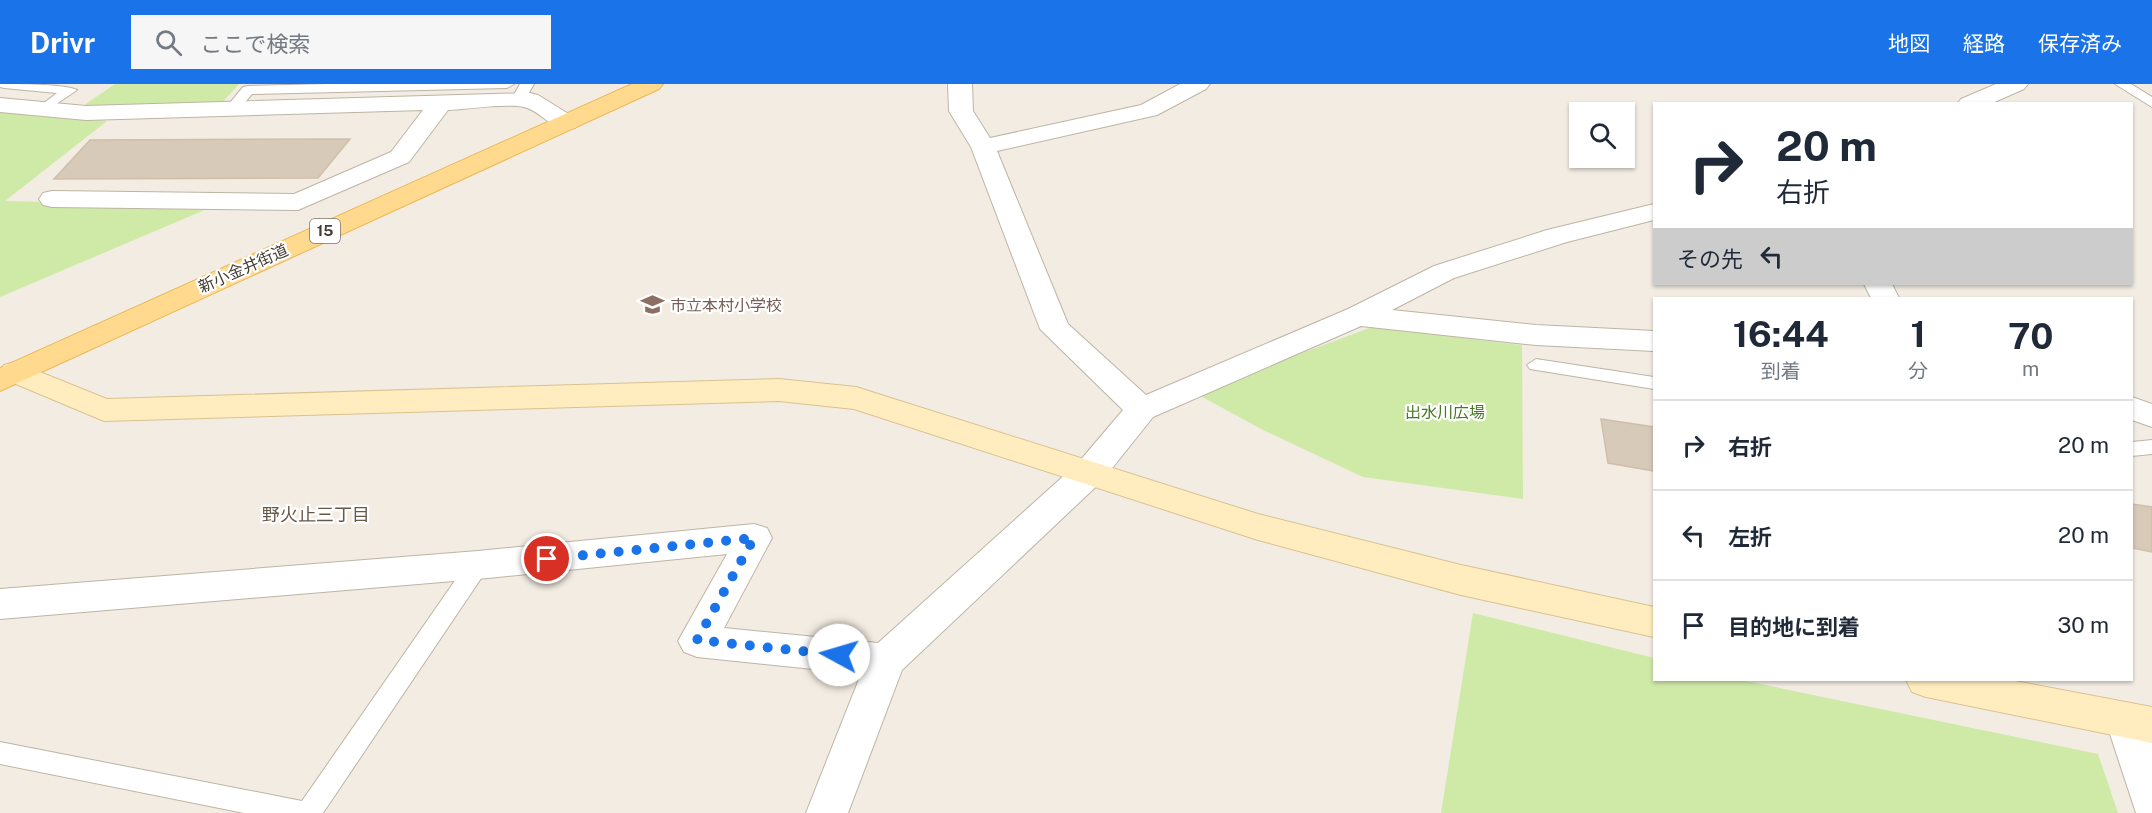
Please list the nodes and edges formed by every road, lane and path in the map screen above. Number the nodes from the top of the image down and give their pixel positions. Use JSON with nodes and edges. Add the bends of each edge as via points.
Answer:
{"nodes":[{"id":1,"x":4,"y":84,"type":"edge"},
{"id":2,"x":651,"y":84,"type":"edge"},
{"id":3,"x":960,"y":84,"type":"edge"},
{"id":4,"x":1198,"y":84,"type":"edge"},
{"id":5,"x":2016,"y":84,"type":"edge"},
{"id":6,"x":2122,"y":84,"type":"edge"},
{"id":7,"x":517,"y":90,"type":"edge"},
{"id":8,"x":1974,"y":102,"type":"edge"},
{"id":9,"x":441,"y":103,"type":"junction"},
{"id":10,"x":2152,"y":103,"type":"edge"},
{"id":11,"x":0,"y":105,"type":"edge"},
{"id":12,"x":43,"y":108,"type":"junction"},
{"id":13,"x":232,"y":108,"type":"junction"},
{"id":14,"x":566,"y":123,"type":"junction"},
{"id":15,"x":983,"y":147,"type":"junction"},
{"id":16,"x":52,"y":198,"type":"dead end"},
{"id":17,"x":1653,"y":212,"type":"edge"},
{"id":18,"x":1358,"y":316,"type":"junction"},
{"id":19,"x":1653,"y":341,"type":"edge"},
{"id":20,"x":1536,"y":365,"type":"dead end"},
{"id":21,"x":8,"y":376,"type":"edge"},
{"id":22,"x":1653,"y":383,"type":"edge"},
{"id":23,"x":2133,"y":408,"type":"edge"},
{"id":24,"x":1142,"y":409,"type":"junction"},
{"id":25,"x":2152,"y":416,"type":"edge"},
{"id":26,"x":2152,"y":447,"type":"edge"},
{"id":27,"x":2133,"y":449,"type":"edge"},
{"id":28,"x":1090,"y":472,"type":"junction"},
{"id":29,"x":478,"y":566,"type":"junction"},
{"id":30,"x":12,"y":604,"type":"edge"},
{"id":31,"x":1653,"y":622,"type":"edge"},
{"id":32,"x":0,"y":631,"type":"edge"},
{"id":33,"x":886,"y":660,"type":"junction"},
{"id":34,"x":1931,"y":681,"type":"edge"},
{"id":35,"x":2139,"y":724,"type":"edge"},
{"id":36,"x":0,"y":753,"type":"edge"},
{"id":37,"x":2152,"y":801,"type":"edge"},
{"id":38,"x":303,"y":813,"type":"edge"},
{"id":39,"x":308,"y":813,"type":"edge"},
{"id":40,"x":827,"y":813,"type":"edge"}],
"edges":[{"from":1,"to":12,"type":"lane","via":[[70,90]]},
{"from":2,"to":14,"type":"main road","name":"新小金井街道","number":"15"},
{"from":3,"to":15,"type":"street","via":[[962,111]]},
{"from":4,"to":15,"type":"street","via":[[1149,110]]},
{"from":5,"to":8,"type":"street"},
{"from":6,"to":10,"type":"lane"},
{"from":7,"to":9,"type":"street"},
{"from":7,"to":13,"type":"lane","via":[[248,90]]},
{"from":7,"to":14,"type":"street"},
{"from":9,"to":13,"type":"street"},
{"from":9,"to":16,"type":"street","via":[[400,157],[298,202]]},
{"from":11,"to":12,"type":"street"},
{"from":12,"to":13,"type":"street","via":[[86,113]]},
{"from":14,"to":21,"type":"main road","name":"新小金井街道","number":"15"},
{"from":15,"to":24,"type":"street","via":[[1055,329]]},
{"from":17,"to":18,"type":"street","via":[[1557,236],[1444,272]]},
{"from":18,"to":19,"type":"street","via":[[1536,335]]},
{"from":18,"to":24,"type":"street"},
{"from":20,"to":22,"type":"lane"},
{"from":21,"to":28,"type":"street","via":[[104,410],[779,390],[856,398]]},
{"from":23,"to":25,"type":"street"},
{"from":24,"to":28,"type":"street"},
{"from":26,"to":27,"type":"lane"},
{"from":28,"to":31,"type":"street","via":[[1270,530],[1461,580]]},
{"from":28,"to":33,"type":"street"},
{"from":29,"to":30,"type":"street"},
{"from":29,"to":33,"type":"street","via":[[754,538],[697,640]]},
{"from":29,"to":39,"type":"lane"},
{"from":30,"to":32,"type":"street"},
{"from":33,"to":40,"type":"street"},
{"from":34,"to":35,"type":"street"},
{"from":35,"to":37,"type":"street"},
{"from":36,"to":38,"type":"lane"}]}
